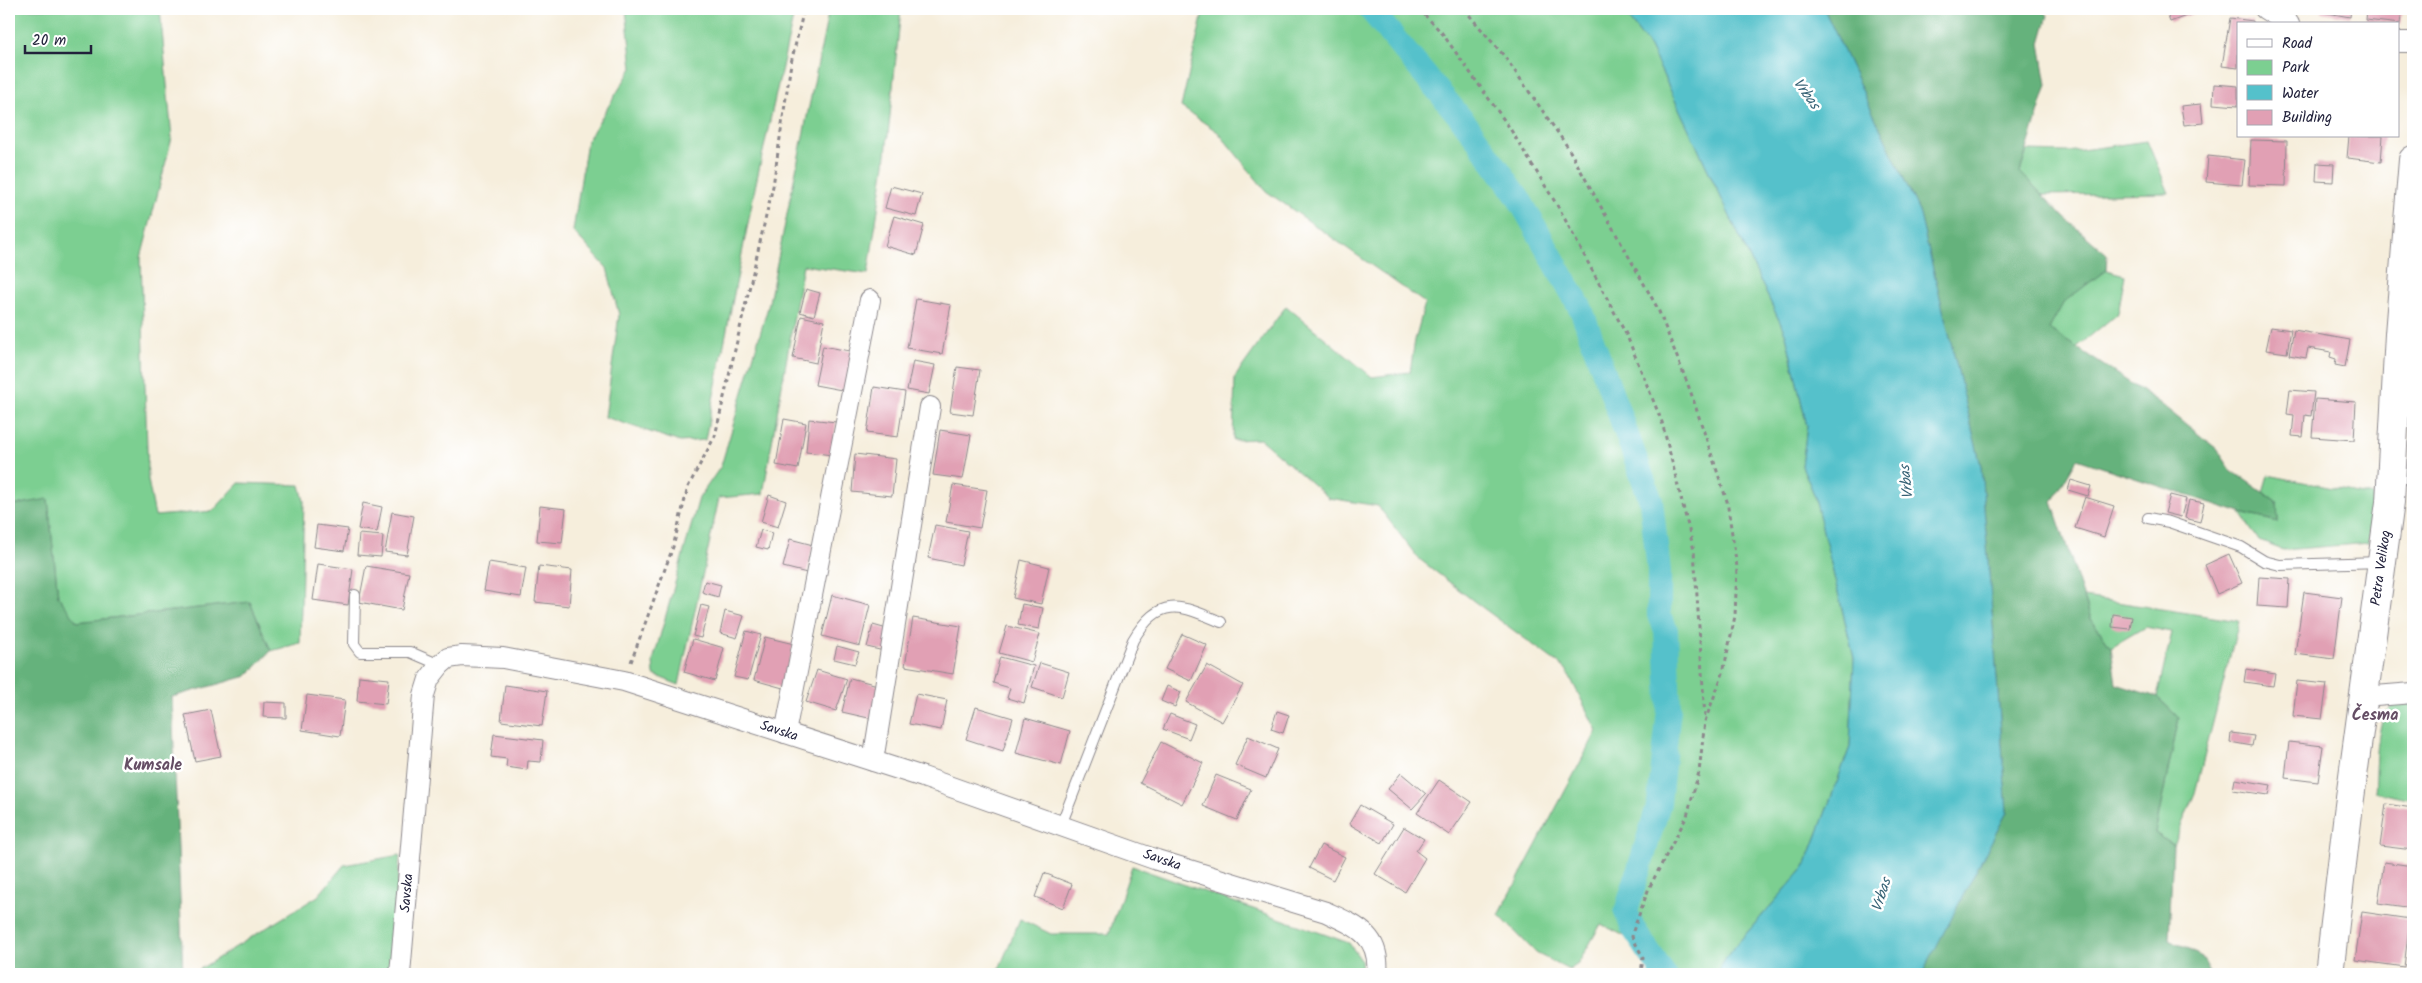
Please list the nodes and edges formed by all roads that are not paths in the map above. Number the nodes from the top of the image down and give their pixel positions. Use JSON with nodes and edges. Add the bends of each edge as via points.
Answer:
{"nodes":[{"id":1,"x":2264,"y":9,"type":"edge"},
{"id":2,"x":2286,"y":22,"type":"edge"},
{"id":3,"x":2400,"y":42,"type":"edge"},
{"id":4,"x":2413,"y":42,"type":"edge"},
{"id":5,"x":2413,"y":160,"type":"edge"},
{"id":6,"x":870,"y":300,"type":"dead end"},
{"id":7,"x":2406,"y":336,"type":"edge"},
{"id":8,"x":930,"y":407,"type":"dead end"},
{"id":9,"x":2148,"y":518,"type":"dead end"},
{"id":10,"x":2382,"y":562,"type":"junction"},
{"id":11,"x":355,"y":595,"type":"dead end"},
{"id":12,"x":1221,"y":622,"type":"dead end"},
{"id":13,"x":440,"y":665,"type":"junction"},
{"id":14,"x":2413,"y":693,"type":"edge"},
{"id":15,"x":2363,"y":698,"type":"junction"},
{"id":16,"x":785,"y":733,"type":"junction"},
{"id":17,"x":873,"y":761,"type":"junction"},
{"id":18,"x":1061,"y":825,"type":"junction"},
{"id":19,"x":400,"y":974,"type":"edge"},
{"id":20,"x":1377,"y":974,"type":"edge"},
{"id":21,"x":2329,"y":974,"type":"edge"}],
"edges":[{"from":1,"to":2,"type":"street"},
{"from":3,"to":4,"type":"street"},
{"from":5,"to":7,"type":"street","name":"Petra Velikog"},
{"from":6,"to":16,"type":"street"},
{"from":7,"to":10,"type":"street","name":"Petra Velikog"},
{"from":8,"to":17,"type":"street"},
{"from":9,"to":10,"type":"lane","via":[[2241,547],[2264,561],[2280,565]]},
{"from":10,"to":15,"type":"street","name":"Petra Velikog"},
{"from":11,"to":13,"type":"lane","via":[[354,644],[360,652],[410,652]]},
{"from":12,"to":18,"type":"lane","via":[[1177,606],[1152,614],[1142,625],[1133,640]]},
{"from":13,"to":16,"type":"street","name":"Savska","via":[[448,658],[462,656],[503,658],[624,681]]},
{"from":13,"to":19,"type":"street","name":"Savska","via":[[429,678],[424,695]]},
{"from":14,"to":15,"type":"street"},
{"from":15,"to":21,"type":"street","name":"Petra Velikog"},
{"from":16,"to":17,"type":"street","name":"Savska"},
{"from":17,"to":18,"type":"street","name":"Savska"},
{"from":18,"to":20,"type":"street","name":"Savska","via":[[1157,860],[1326,912],[1352,924],[1368,935],[1378,954]]}]}
